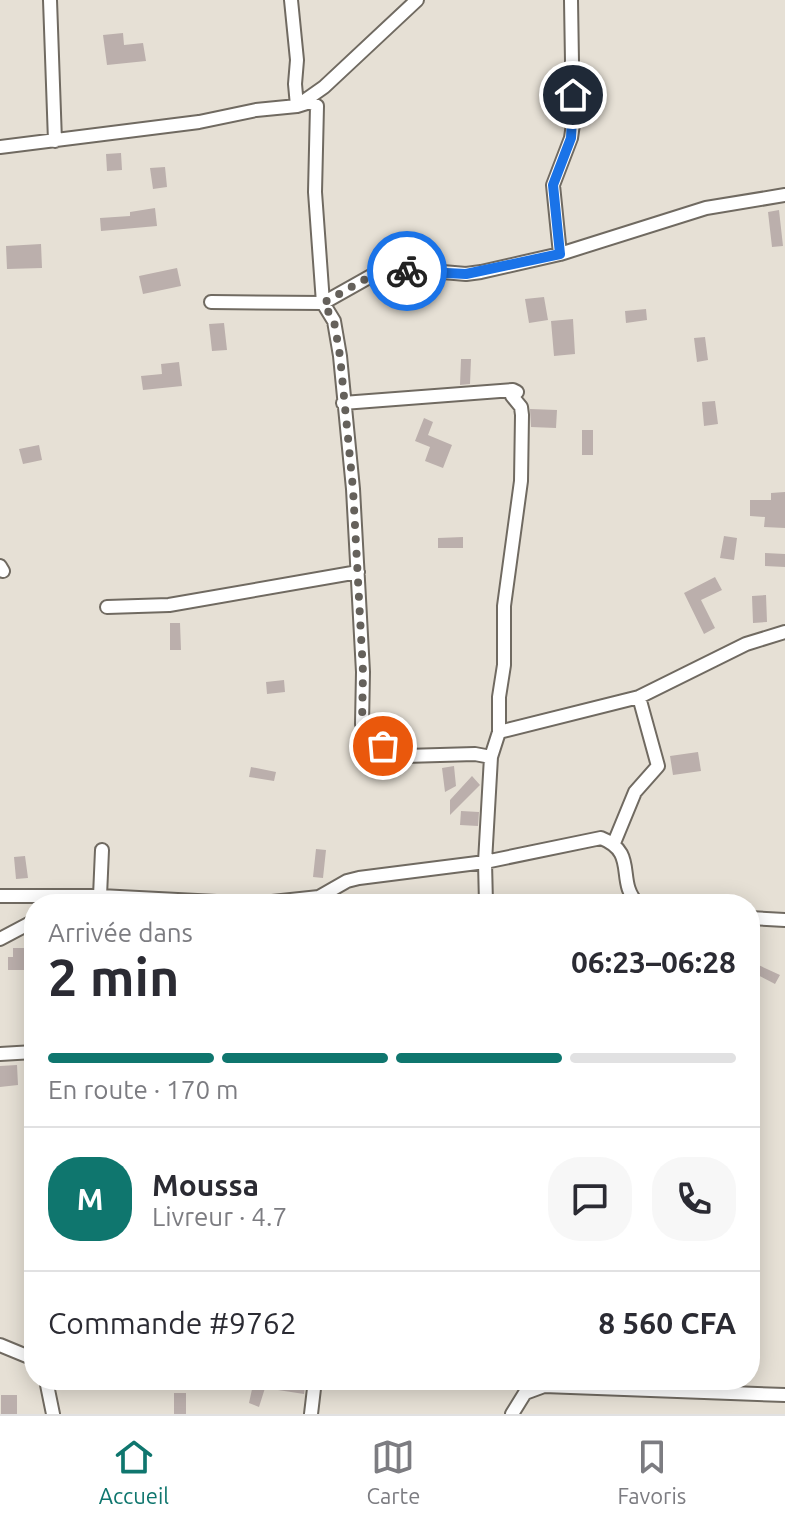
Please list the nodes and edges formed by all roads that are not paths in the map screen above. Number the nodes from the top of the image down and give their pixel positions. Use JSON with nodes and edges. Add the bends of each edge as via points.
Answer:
{"nodes":[{"id":1,"x":291,"y":0,"type":"edge"},
{"id":2,"x":417,"y":0,"type":"edge"},
{"id":3,"x":571,"y":0,"type":"edge"},
{"id":4,"x":54,"y":1,"type":"edge"},
{"id":5,"x":297,"y":106,"type":"junction"},
{"id":6,"x":55,"y":141,"type":"junction"},
{"id":7,"x":0,"y":147,"type":"edge"},
{"id":8,"x":785,"y":195,"type":"edge"},
{"id":9,"x":560,"y":254,"type":"junction"},
{"id":10,"x":211,"y":302,"type":"dead end"},
{"id":11,"x":323,"y":303,"type":"junction"},
{"id":12,"x":343,"y":403,"type":"junction"},
{"id":13,"x":358,"y":572,"type":"junction"},
{"id":14,"x":107,"y":607,"type":"dead end"},
{"id":15,"x":785,"y":632,"type":"edge"},
{"id":16,"x":639,"y":697,"type":"junction"},
{"id":17,"x":499,"y":732,"type":"junction"},
{"id":18,"x":491,"y":757,"type":"junction"},
{"id":19,"x":614,"y":843,"type":"junction"},
{"id":20,"x":102,"y":850,"type":"dead end"},
{"id":21,"x":485,"y":862,"type":"junction"},
{"id":22,"x":100,"y":894,"type":"edge"},
{"id":23,"x":329,"y":894,"type":"edge"},
{"id":24,"x":486,"y":894,"type":"edge"},
{"id":25,"x":631,"y":894,"type":"edge"},
{"id":26,"x":0,"y":896,"type":"edge"},
{"id":27,"x":24,"y":896,"type":"edge"},
{"id":28,"x":760,"y":919,"type":"edge"},
{"id":29,"x":785,"y":920,"type":"edge"},
{"id":30,"x":24,"y":926,"type":"edge"},
{"id":31,"x":0,"y":939,"type":"edge"},
{"id":32,"x":24,"y":1053,"type":"edge"},
{"id":33,"x":0,"y":1054,"type":"edge"},
{"id":34,"x":0,"y":1345,"type":"edge"},
{"id":35,"x":24,"y":1355,"type":"edge"},
{"id":36,"x":48,"y":1390,"type":"edge"},
{"id":37,"x":314,"y":1390,"type":"edge"},
{"id":38,"x":533,"y":1390,"type":"edge"},
{"id":39,"x":651,"y":1390,"type":"edge"},
{"id":40,"x":785,"y":1395,"type":"edge"},
{"id":41,"x":53,"y":1414,"type":"edge"},
{"id":42,"x":311,"y":1414,"type":"edge"},
{"id":43,"x":512,"y":1414,"type":"edge"}],
"edges":[{"from":1,"to":5,"type":"street"},
{"from":2,"to":5,"type":"street"},
{"from":3,"to":9,"type":"street","via":[[573,124],[553,185]]},
{"from":4,"to":6,"type":"street"},
{"from":5,"to":6,"type":"street"},
{"from":5,"to":11,"type":"street","via":[[317,106],[315,192]]},
{"from":6,"to":7,"type":"street"},
{"from":8,"to":9,"type":"street","via":[[706,208]]},
{"from":9,"to":11,"type":"street","via":[[466,274],[384,273]]},
{"from":10,"to":11,"type":"street"},
{"from":11,"to":12,"type":"street","via":[[334,321]]},
{"from":12,"to":13,"type":"street"},
{"from":12,"to":17,"type":"street","via":[[517,392],[512,396],[522,415],[521,481],[504,606]]},
{"from":13,"to":14,"type":"street","via":[[169,605]]},
{"from":13,"to":18,"type":"street","via":[[362,724],[368,735],[405,756]]},
{"from":15,"to":16,"type":"street","via":[[746,644]]},
{"from":16,"to":17,"type":"street"},
{"from":16,"to":19,"type":"street","via":[[658,766],[635,792]]},
{"from":17,"to":18,"type":"street"},
{"from":18,"to":21,"type":"street"},
{"from":19,"to":21,"type":"street","via":[[601,838]]},
{"from":19,"to":25,"type":"street","via":[[623,853]]},
{"from":20,"to":22,"type":"street"},
{"from":21,"to":23,"type":"street","via":[[359,878]]},
{"from":21,"to":24,"type":"street"},
{"from":26,"to":27,"type":"street"},
{"from":28,"to":29,"type":"street"},
{"from":30,"to":31,"type":"street"},
{"from":32,"to":33,"type":"street"},
{"from":34,"to":35,"type":"street"},
{"from":36,"to":41,"type":"street"},
{"from":37,"to":42,"type":"street"},
{"from":38,"to":43,"type":"street","via":[[525,1393]]},
{"from":39,"to":40,"type":"street"}]}
